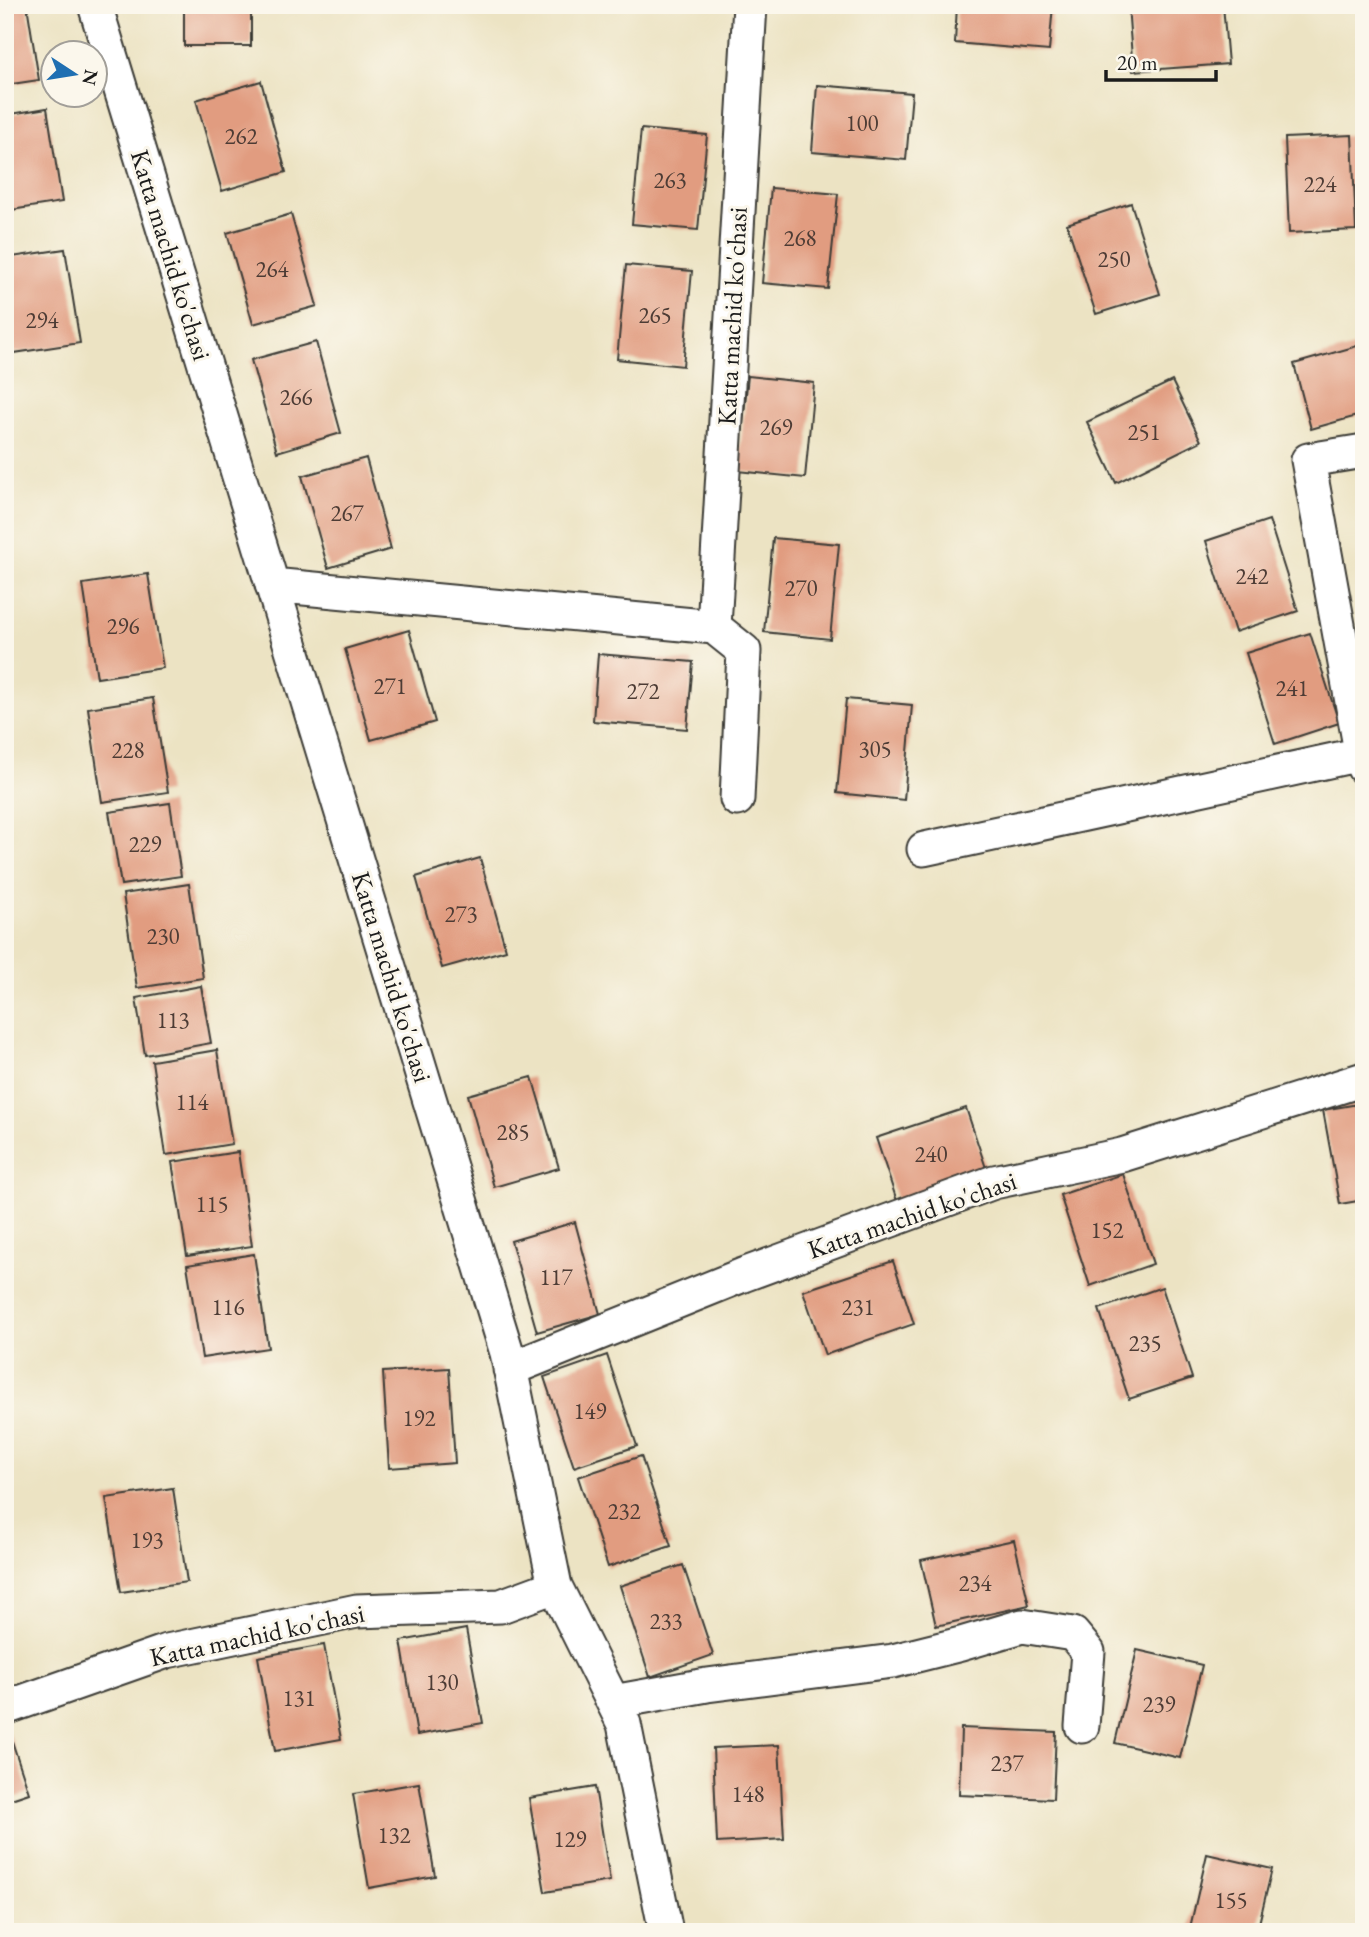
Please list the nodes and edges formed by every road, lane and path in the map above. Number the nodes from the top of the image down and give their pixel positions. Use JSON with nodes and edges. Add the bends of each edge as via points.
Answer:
{"nodes":[{"id":1,"x":94,"y":5,"type":"edge"},
{"id":2,"x":750,"y":5,"type":"edge"},
{"id":3,"x":1364,"y":451,"type":"edge"},
{"id":4,"x":272,"y":585,"type":"junction"},
{"id":5,"x":715,"y":627,"type":"junction"},
{"id":6,"x":1363,"y":761,"type":"edge"},
{"id":7,"x":737,"y":799,"type":"dead end"},
{"id":8,"x":924,"y":849,"type":"dead end"},
{"id":9,"x":1364,"y":1079,"type":"edge"},
{"id":10,"x":510,"y":1369,"type":"junction"},
{"id":11,"x":555,"y":1586,"type":"junction"},
{"id":12,"x":613,"y":1702,"type":"junction"},
{"id":13,"x":5,"y":1708,"type":"edge"},
{"id":14,"x":1082,"y":1726,"type":"dead end"},
{"id":15,"x":666,"y":1932,"type":"edge"}],
"edges":[{"from":1,"to":4,"type":"street","name":"Katta machid ko'chasi"},
{"from":2,"to":5,"type":"street","name":"Katta machid ko'chasi"},
{"from":3,"to":6,"type":"street","via":[[1308,460]]},
{"from":4,"to":5,"type":"street"},
{"from":4,"to":10,"type":"street","name":"Katta machid ko'chasi"},
{"from":5,"to":7,"type":"street","via":[[744,651]]},
{"from":6,"to":8,"type":"street"},
{"from":9,"to":10,"type":"street","name":"Katta machid ko'chasi","via":[[1122,1155],[994,1182]]},
{"from":10,"to":11,"type":"street","name":"Katta machid ko'chasi"},
{"from":11,"to":12,"type":"street","name":"Katta machid ko'chasi"},
{"from":11,"to":13,"type":"street","name":"Katta machid ko'chasi","via":[[501,1606],[357,1611],[167,1651]]},
{"from":12,"to":14,"type":"street","via":[[893,1661],[1022,1626],[1073,1634],[1088,1652]]},
{"from":12,"to":15,"type":"street","name":"Katta machid ko'chasi","via":[[624,1724]]}]}
